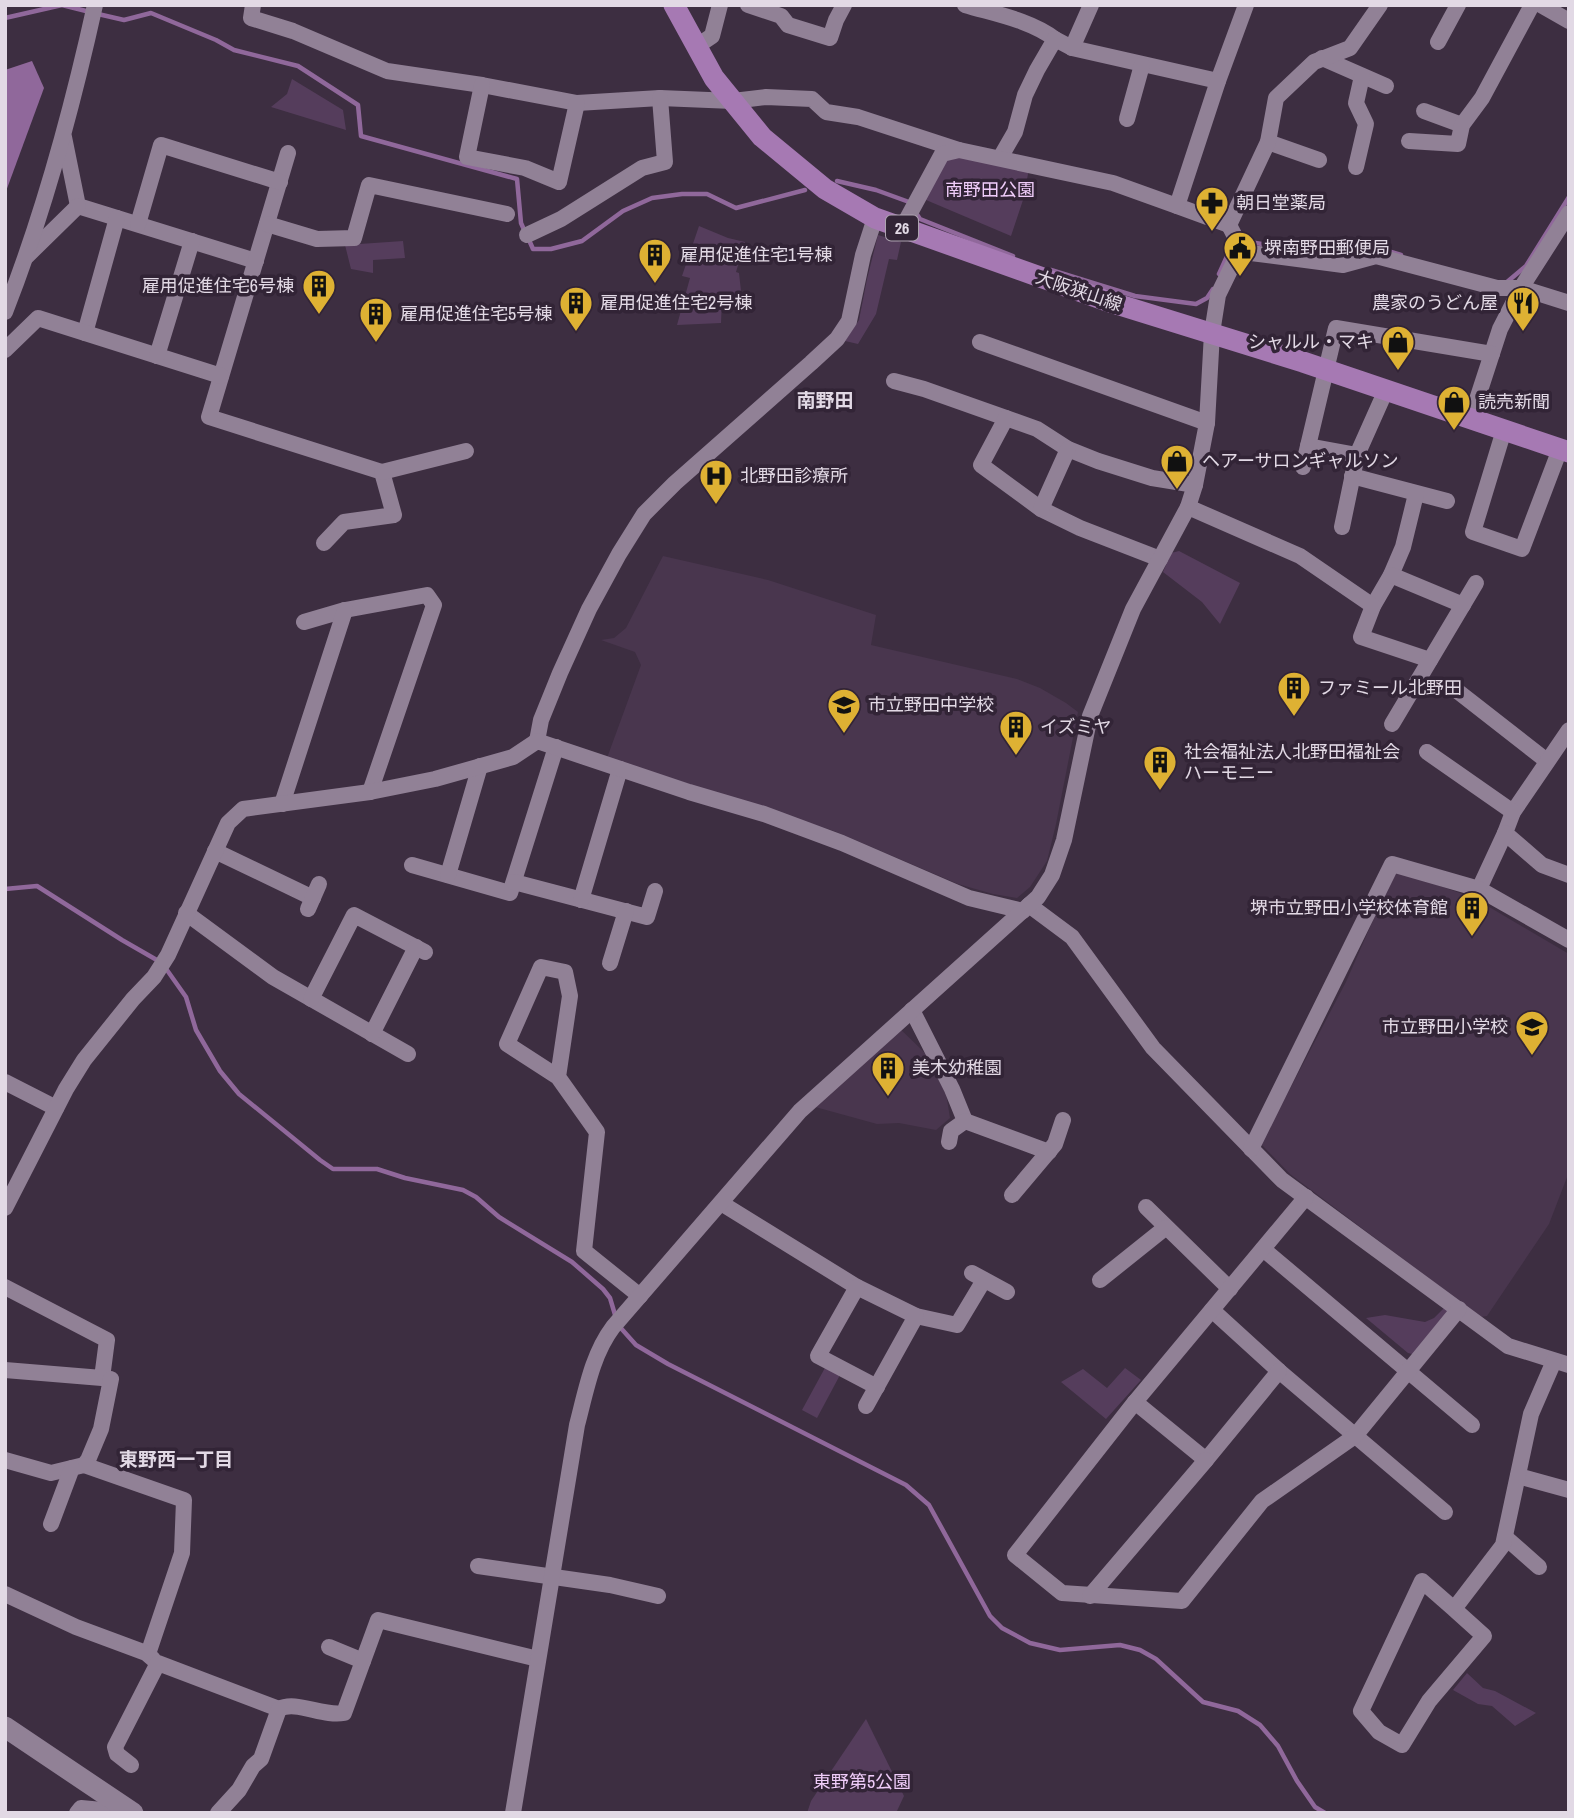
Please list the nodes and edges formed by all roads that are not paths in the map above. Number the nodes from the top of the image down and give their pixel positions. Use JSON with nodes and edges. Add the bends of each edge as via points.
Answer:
{"nodes":[{"id":1,"x":95,"y":5,"type":"edge"},
{"id":2,"x":253,"y":5,"type":"edge"},
{"id":3,"x":674,"y":5,"type":"edge"},
{"id":4,"x":720,"y":5,"type":"edge"},
{"id":5,"x":748,"y":5,"type":"edge"},
{"id":6,"x":844,"y":5,"type":"edge"},
{"id":7,"x":965,"y":5,"type":"edge"},
{"id":8,"x":1091,"y":5,"type":"edge"},
{"id":9,"x":1246,"y":5,"type":"edge"},
{"id":10,"x":1380,"y":5,"type":"edge"},
{"id":11,"x":1458,"y":5,"type":"edge"},
{"id":12,"x":1532,"y":5,"type":"edge"},
{"id":13,"x":1541,"y":5,"type":"edge"},
{"id":14,"x":1569,"y":21,"type":"edge"},
{"id":15,"x":1055,"y":39,"type":"junction"},
{"id":16,"x":1438,"y":42,"type":"dead end"},
{"id":17,"x":697,"y":46,"type":"junction"},
{"id":18,"x":1072,"y":48,"type":"junction"},
{"id":19,"x":1322,"y":58,"type":"junction"},
{"id":20,"x":1142,"y":65,"type":"junction"},
{"id":21,"x":1362,"y":76,"type":"junction"},
{"id":22,"x":1218,"y":80,"type":"junction"},
{"id":23,"x":482,"y":85,"type":"junction"},
{"id":24,"x":1386,"y":86,"type":"dead end"},
{"id":25,"x":660,"y":97,"type":"junction"},
{"id":26,"x":733,"y":101,"type":"junction"},
{"id":27,"x":577,"y":103,"type":"junction"},
{"id":28,"x":1424,"y":111,"type":"dead end"},
{"id":29,"x":1127,"y":119,"type":"dead end"},
{"id":30,"x":1462,"y":125,"type":"junction"},
{"id":31,"x":63,"y":135,"type":"junction"},
{"id":32,"x":1409,"y":141,"type":"dead end"},
{"id":33,"x":1268,"y":142,"type":"junction"},
{"id":34,"x":960,"y":150,"type":"junction"},
{"id":35,"x":288,"y":153,"type":"dead end"},
{"id":36,"x":1000,"y":158,"type":"junction"},
{"id":37,"x":1319,"y":160,"type":"dead end"},
{"id":38,"x":1356,"y":167,"type":"dead end"},
{"id":39,"x":280,"y":182,"type":"junction"},
{"id":40,"x":78,"y":206,"type":"junction"},
{"id":41,"x":1177,"y":206,"type":"junction"},
{"id":42,"x":1569,"y":213,"type":"edge"},
{"id":43,"x":507,"y":214,"type":"dead end"},
{"id":44,"x":117,"y":218,"type":"junction"},
{"id":45,"x":875,"y":218,"type":"junction"},
{"id":46,"x":138,"y":224,"type":"junction"},
{"id":47,"x":267,"y":224,"type":"junction"},
{"id":48,"x":1230,"y":225,"type":"junction"},
{"id":49,"x":902,"y":228,"type":"junction"},
{"id":50,"x":527,"y":234,"type":"dead end"},
{"id":51,"x":192,"y":241,"type":"junction"},
{"id":52,"x":1245,"y":256,"type":"junction"},
{"id":53,"x":24,"y":259,"type":"junction"},
{"id":54,"x":256,"y":261,"type":"junction"},
{"id":55,"x":1521,"y":288,"type":"junction"},
{"id":56,"x":1569,"y":303,"type":"edge"},
{"id":57,"x":5,"y":312,"type":"edge"},
{"id":58,"x":1212,"y":332,"type":"junction"},
{"id":59,"x":85,"y":333,"type":"junction"},
{"id":60,"x":980,"y":342,"type":"dead end"},
{"id":61,"x":5,"y":350,"type":"edge"},
{"id":62,"x":1492,"y":354,"type":"junction"},
{"id":63,"x":157,"y":356,"type":"junction"},
{"id":64,"x":1326,"y":369,"type":"junction"},
{"id":65,"x":221,"y":376,"type":"junction"},
{"id":66,"x":894,"y":381,"type":"dead end"},
{"id":67,"x":1386,"y":390,"type":"junction"},
{"id":68,"x":1006,"y":418,"type":"junction"},
{"id":69,"x":1471,"y":418,"type":"junction"},
{"id":70,"x":1207,"y":423,"type":"junction"},
{"id":71,"x":1504,"y":430,"type":"junction"},
{"id":72,"x":1308,"y":446,"type":"junction"},
{"id":73,"x":1068,"y":449,"type":"junction"},
{"id":74,"x":1564,"y":450,"type":"edge"},
{"id":75,"x":466,"y":451,"type":"dead end"},
{"id":76,"x":1357,"y":455,"type":"junction"},
{"id":77,"x":1303,"y":467,"type":"dead end"},
{"id":78,"x":382,"y":472,"type":"junction"},
{"id":79,"x":1352,"y":476,"type":"junction"},
{"id":80,"x":1195,"y":485,"type":"junction"},
{"id":81,"x":1416,"y":494,"type":"junction"},
{"id":82,"x":1447,"y":501,"type":"dead end"},
{"id":83,"x":1188,"y":507,"type":"junction"},
{"id":84,"x":1041,"y":509,"type":"junction"},
{"id":85,"x":1342,"y":527,"type":"dead end"},
{"id":86,"x":324,"y":543,"type":"dead end"},
{"id":87,"x":1160,"y":559,"type":"junction"},
{"id":88,"x":1391,"y":575,"type":"junction"},
{"id":89,"x":1476,"y":583,"type":"dead end"},
{"id":90,"x":1463,"y":604,"type":"junction"},
{"id":91,"x":1373,"y":606,"type":"junction"},
{"id":92,"x":345,"y":610,"type":"junction"},
{"id":93,"x":304,"y":622,"type":"dead end"},
{"id":94,"x":1430,"y":660,"type":"junction"},
{"id":95,"x":1456,"y":690,"type":"dead end"},
{"id":96,"x":1392,"y":724,"type":"dead end"},
{"id":97,"x":1569,"y":730,"type":"edge"},
{"id":98,"x":537,"y":741,"type":"junction"},
{"id":99,"x":555,"y":747,"type":"junction"},
{"id":100,"x":1427,"y":752,"type":"dead end"},
{"id":101,"x":1547,"y":761,"type":"junction"},
{"id":102,"x":480,"y":766,"type":"junction"},
{"id":103,"x":620,"y":769,"type":"junction"},
{"id":104,"x":370,"y":792,"type":"junction"},
{"id":105,"x":282,"y":804,"type":"junction"},
{"id":106,"x":1513,"y":812,"type":"junction"},
{"id":107,"x":1505,"y":833,"type":"junction"},
{"id":108,"x":215,"y":851,"type":"junction"},
{"id":109,"x":412,"y":865,"type":"dead end"},
{"id":110,"x":447,"y":875,"type":"junction"},
{"id":111,"x":1569,"y":875,"type":"edge"},
{"id":112,"x":514,"y":882,"type":"junction"},
{"id":113,"x":1479,"y":889,"type":"junction"},
{"id":114,"x":655,"y":891,"type":"dead end"},
{"id":115,"x":313,"y":897,"type":"dead end"},
{"id":116,"x":581,"y":900,"type":"junction"},
{"id":117,"x":1026,"y":908,"type":"junction"},
{"id":118,"x":626,"y":911,"type":"junction"},
{"id":119,"x":187,"y":913,"type":"junction"},
{"id":120,"x":1569,"y":940,"type":"edge"},
{"id":121,"x":611,"y":963,"type":"dead end"},
{"id":122,"x":312,"y":999,"type":"junction"},
{"id":123,"x":912,"y":1010,"type":"junction"},
{"id":124,"x":372,"y":1034,"type":"junction"},
{"id":125,"x":408,"y":1054,"type":"dead end"},
{"id":126,"x":558,"y":1077,"type":"junction"},
{"id":127,"x":5,"y":1082,"type":"edge"},
{"id":128,"x":56,"y":1108,"type":"junction"},
{"id":129,"x":1063,"y":1120,"type":"dead end"},
{"id":130,"x":965,"y":1121,"type":"junction"},
{"id":131,"x":949,"y":1142,"type":"dead end"},
{"id":132,"x":1251,"y":1149,"type":"junction"},
{"id":133,"x":1049,"y":1152,"type":"junction"},
{"id":134,"x":1012,"y":1195,"type":"dead end"},
{"id":135,"x":1306,"y":1197,"type":"junction"},
{"id":136,"x":721,"y":1203,"type":"junction"},
{"id":137,"x":5,"y":1208,"type":"edge"},
{"id":138,"x":1146,"y":1208,"type":"dead end"},
{"id":139,"x":1165,"y":1228,"type":"junction"},
{"id":140,"x":1263,"y":1249,"type":"junction"},
{"id":141,"x":1100,"y":1280,"type":"dead end"},
{"id":142,"x":5,"y":1287,"type":"edge"},
{"id":143,"x":857,"y":1287,"type":"junction"},
{"id":144,"x":1230,"y":1289,"type":"junction"},
{"id":145,"x":1007,"y":1292,"type":"dead end"},
{"id":146,"x":640,"y":1296,"type":"junction"},
{"id":147,"x":1459,"y":1309,"type":"junction"},
{"id":148,"x":1212,"y":1310,"type":"junction"},
{"id":149,"x":916,"y":1316,"type":"junction"},
{"id":150,"x":1561,"y":1363,"type":"edge"},
{"id":151,"x":5,"y":1370,"type":"edge"},
{"id":152,"x":1279,"y":1371,"type":"junction"},
{"id":153,"x":1408,"y":1371,"type":"junction"},
{"id":154,"x":111,"y":1379,"type":"dead end"},
{"id":155,"x":877,"y":1387,"type":"junction"},
{"id":156,"x":1135,"y":1402,"type":"junction"},
{"id":157,"x":866,"y":1406,"type":"dead end"},
{"id":158,"x":1472,"y":1425,"type":"dead end"},
{"id":159,"x":1355,"y":1436,"type":"junction"},
{"id":160,"x":5,"y":1460,"type":"edge"},
{"id":161,"x":1206,"y":1460,"type":"junction"},
{"id":162,"x":78,"y":1466,"type":"junction"},
{"id":163,"x":1518,"y":1476,"type":"junction"},
{"id":164,"x":1569,"y":1490,"type":"edge"},
{"id":165,"x":1445,"y":1512,"type":"dead end"},
{"id":166,"x":51,"y":1524,"type":"dead end"},
{"id":167,"x":1505,"y":1537,"type":"junction"},
{"id":168,"x":478,"y":1566,"type":"dead end"},
{"id":169,"x":1539,"y":1567,"type":"dead end"},
{"id":170,"x":551,"y":1577,"type":"junction"},
{"id":171,"x":5,"y":1594,"type":"edge"},
{"id":172,"x":658,"y":1596,"type":"dead end"},
{"id":173,"x":1090,"y":1596,"type":"junction"},
{"id":174,"x":1454,"y":1609,"type":"junction"},
{"id":175,"x":329,"y":1647,"type":"dead end"},
{"id":176,"x":153,"y":1659,"type":"junction"},
{"id":177,"x":538,"y":1659,"type":"junction"},
{"id":178,"x":363,"y":1661,"type":"junction"},
{"id":179,"x":279,"y":1709,"type":"junction"},
{"id":180,"x":7,"y":1733,"type":"edge"},
{"id":181,"x":131,"y":1765,"type":"dead end"},
{"id":182,"x":113,"y":1799,"type":"junction"},
{"id":183,"x":77,"y":1813,"type":"edge"},
{"id":184,"x":133,"y":1813,"type":"edge"},
{"id":185,"x":218,"y":1813,"type":"edge"},
{"id":186,"x":513,"y":1813,"type":"edge"}],
"edges":[{"from":1,"to":31,"type":"street"},
{"from":2,"to":23,"type":"street","via":[[251,18],[387,71]]},
{"from":3,"to":17,"type":"main road","name":"大阪狭山線","number":"26"},
{"from":4,"to":17,"type":"street","via":[[712,36]]},
{"from":5,"to":6,"type":"street","via":[[781,16],[788,25],[830,38]]},
{"from":7,"to":15,"type":"street","via":[[1027,24]]},
{"from":8,"to":18,"type":"street"},
{"from":9,"to":22,"type":"street"},
{"from":10,"to":19,"type":"street","via":[[1350,48]]},
{"from":11,"to":16,"type":"street"},
{"from":12,"to":30,"type":"street","via":[[1482,98]]},
{"from":13,"to":14,"type":"street"},
{"from":15,"to":18,"type":"street"},
{"from":15,"to":36,"type":"street","via":[[1025,95],[1015,132]]},
{"from":17,"to":26,"type":"main road","name":"大阪狭山線","number":"26"},
{"from":18,"to":20,"type":"street"},
{"from":19,"to":21,"type":"street"},
{"from":19,"to":33,"type":"street","via":[[1276,98]]},
{"from":20,"to":22,"type":"street"},
{"from":20,"to":29,"type":"street"},
{"from":21,"to":24,"type":"street"},
{"from":21,"to":38,"type":"street","via":[[1356,103],[1366,124]]},
{"from":22,"to":41,"type":"street"},
{"from":23,"to":27,"type":"street"},
{"from":23,"to":27,"type":"street","via":[[467,157],[525,168],[559,182]]},
{"from":25,"to":26,"type":"street"},
{"from":25,"to":27,"type":"street"},
{"from":25,"to":50,"type":"street","via":[[665,162],[642,168],[561,219]]},
{"from":26,"to":34,"type":"street","via":[[812,99],[825,111]]},
{"from":26,"to":45,"type":"main road","name":"大阪狭山線","number":"26","via":[[762,137],[814,181]]},
{"from":28,"to":30,"type":"street"},
{"from":30,"to":32,"type":"street","via":[[1458,144]]},
{"from":31,"to":40,"type":"street"},
{"from":31,"to":53,"type":"street"},
{"from":33,"to":37,"type":"street"},
{"from":33,"to":48,"type":"street"},
{"from":34,"to":36,"type":"street"},
{"from":34,"to":49,"type":"street","via":[[942,154]]},
{"from":35,"to":39,"type":"street"},
{"from":36,"to":41,"type":"street","via":[[1113,183]]},
{"from":39,"to":46,"type":"street","via":[[161,145]]},
{"from":39,"to":47,"type":"street"},
{"from":40,"to":44,"type":"street"},
{"from":40,"to":53,"type":"street"},
{"from":41,"to":48,"type":"street"},
{"from":42,"to":55,"type":"street"},
{"from":43,"to":47,"type":"street","via":[[369,185],[355,238],[317,239]]},
{"from":44,"to":46,"type":"street"},
{"from":44,"to":59,"type":"street"},
{"from":45,"to":49,"type":"main road","name":"大阪狭山線","number":"26"},
{"from":45,"to":98,"type":"street","via":[[849,321],[837,339],[644,514],[589,609],[541,720]]},
{"from":46,"to":51,"type":"street"},
{"from":47,"to":54,"type":"street"},
{"from":48,"to":52,"type":"street"},
{"from":49,"to":58,"type":"main road","name":"大阪狭山線","number":"26","via":[[1110,302]]},
{"from":51,"to":54,"type":"street"},
{"from":51,"to":63,"type":"street"},
{"from":52,"to":55,"type":"street","via":[[1251,253],[1343,265],[1376,256],[1497,288]]},
{"from":52,"to":58,"type":"street","via":[[1235,260],[1218,295]]},
{"from":53,"to":57,"type":"street"},
{"from":54,"to":65,"type":"street"},
{"from":55,"to":56,"type":"street"},
{"from":55,"to":62,"type":"street"},
{"from":58,"to":64,"type":"main road","name":"大阪狭山線","number":"26"},
{"from":58,"to":70,"type":"street"},
{"from":59,"to":61,"type":"street","via":[[38,318]]},
{"from":59,"to":63,"type":"street"},
{"from":60,"to":70,"type":"street"},
{"from":62,"to":64,"type":"street","via":[[1336,328]]},
{"from":62,"to":69,"type":"street"},
{"from":63,"to":65,"type":"street"},
{"from":64,"to":67,"type":"main road","name":"大阪狭山線","number":"26"},
{"from":64,"to":72,"type":"street"},
{"from":65,"to":78,"type":"street","via":[[209,417]]},
{"from":66,"to":68,"type":"street"},
{"from":67,"to":69,"type":"main road","name":"大阪狭山線","number":"26"},
{"from":67,"to":76,"type":"street"},
{"from":68,"to":73,"type":"street","via":[[1037,429]]},
{"from":68,"to":84,"type":"street","via":[[981,465]]},
{"from":69,"to":71,"type":"main road","name":"大阪狭山線","number":"26"},
{"from":70,"to":80,"type":"street"},
{"from":71,"to":74,"type":"main road","name":"大阪狭山線","number":"26"},
{"from":71,"to":74,"type":"street","via":[[1473,532],[1522,549]]},
{"from":72,"to":76,"type":"street"},
{"from":72,"to":77,"type":"street"},
{"from":73,"to":80,"type":"street","via":[[1152,478]]},
{"from":73,"to":84,"type":"street"},
{"from":75,"to":78,"type":"street"},
{"from":76,"to":79,"type":"street"},
{"from":78,"to":86,"type":"street","via":[[394,515],[344,522]]},
{"from":79,"to":81,"type":"street"},
{"from":79,"to":85,"type":"street"},
{"from":80,"to":83,"type":"street"},
{"from":81,"to":82,"type":"street"},
{"from":81,"to":88,"type":"street"},
{"from":83,"to":87,"type":"street"},
{"from":83,"to":91,"type":"street","via":[[1300,556]]},
{"from":84,"to":87,"type":"street"},
{"from":87,"to":117,"type":"street","via":[[1133,609],[1090,716],[1065,840],[1052,875]]},
{"from":88,"to":90,"type":"street"},
{"from":88,"to":91,"type":"street"},
{"from":89,"to":90,"type":"street"},
{"from":90,"to":94,"type":"street"},
{"from":91,"to":94,"type":"street","via":[[1361,637]]},
{"from":92,"to":93,"type":"street"},
{"from":92,"to":104,"type":"street","via":[[427,595],[435,605]]},
{"from":92,"to":105,"type":"street"},
{"from":94,"to":96,"type":"street"},
{"from":95,"to":101,"type":"street"},
{"from":97,"to":101,"type":"street"},
{"from":98,"to":99,"type":"street"},
{"from":98,"to":102,"type":"street","via":[[513,757]]},
{"from":99,"to":103,"type":"street"},
{"from":99,"to":112,"type":"street"},
{"from":100,"to":106,"type":"street"},
{"from":101,"to":106,"type":"street"},
{"from":102,"to":104,"type":"street"},
{"from":102,"to":110,"type":"street"},
{"from":103,"to":116,"type":"street"},
{"from":103,"to":117,"type":"street","via":[[764,814],[969,898]]},
{"from":104,"to":105,"type":"street"},
{"from":105,"to":108,"type":"street","via":[[243,809],[228,823]]},
{"from":106,"to":107,"type":"street"},
{"from":107,"to":111,"type":"street","via":[[1542,865]]},
{"from":107,"to":113,"type":"street"},
{"from":108,"to":115,"type":"street"},
{"from":108,"to":119,"type":"street"},
{"from":109,"to":110,"type":"street"},
{"from":110,"to":112,"type":"street","via":[[510,893]]},
{"from":112,"to":116,"type":"street"},
{"from":113,"to":120,"type":"street"},
{"from":113,"to":132,"type":"street","via":[[1392,864]]},
{"from":114,"to":118,"type":"street","via":[[648,917]]},
{"from":116,"to":118,"type":"street"},
{"from":117,"to":123,"type":"street"},
{"from":117,"to":132,"type":"street","via":[[1072,937],[1153,1048]]},
{"from":118,"to":121,"type":"street"},
{"from":119,"to":122,"type":"street","via":[[273,977]]},
{"from":119,"to":128,"type":"street","via":[[154,977],[84,1060]]},
{"from":122,"to":124,"type":"street"},
{"from":122,"to":124,"type":"street","via":[[354,915],[420,949]]},
{"from":123,"to":130,"type":"street"},
{"from":123,"to":136,"type":"street","via":[[800,1111]]},
{"from":124,"to":125,"type":"street"},
{"from":126,"to":126,"type":"street","via":[[507,1044],[541,967],[565,972],[570,996]]},
{"from":126,"to":146,"type":"street","via":[[597,1132],[584,1251]]},
{"from":127,"to":128,"type":"street"},
{"from":128,"to":137,"type":"street"},
{"from":129,"to":133,"type":"street"},
{"from":130,"to":131,"type":"street","via":[[951,1131]]},
{"from":130,"to":133,"type":"street"},
{"from":132,"to":135,"type":"street"},
{"from":133,"to":134,"type":"street"},
{"from":135,"to":140,"type":"street"},
{"from":135,"to":147,"type":"street"},
{"from":136,"to":143,"type":"street"},
{"from":136,"to":146,"type":"street"},
{"from":138,"to":139,"type":"street"},
{"from":139,"to":141,"type":"street"},
{"from":139,"to":144,"type":"street"},
{"from":140,"to":144,"type":"street"},
{"from":140,"to":153,"type":"street"},
{"from":142,"to":151,"type":"street","via":[[107,1340],[102,1378]]},
{"from":143,"to":149,"type":"street"},
{"from":143,"to":155,"type":"street","via":[[818,1356]]},
{"from":144,"to":148,"type":"street"},
{"from":145,"to":149,"type":"street","via":[[978,1276],[957,1325]]},
{"from":146,"to":170,"type":"street","via":[[602,1342],[590,1374]]},
{"from":147,"to":150,"type":"street","via":[[1508,1346]]},
{"from":147,"to":153,"type":"street"},
{"from":148,"to":152,"type":"street"},
{"from":148,"to":156,"type":"street"},
{"from":149,"to":155,"type":"street"},
{"from":150,"to":163,"type":"street","via":[[1531,1414]]},
{"from":152,"to":159,"type":"street"},
{"from":152,"to":161,"type":"street"},
{"from":153,"to":158,"type":"street"},
{"from":153,"to":159,"type":"street"},
{"from":154,"to":162,"type":"street","via":[[101,1429],[88,1460]]},
{"from":155,"to":157,"type":"street"},
{"from":156,"to":161,"type":"street"},
{"from":156,"to":173,"type":"street","via":[[1015,1555],[1062,1593]]},
{"from":159,"to":165,"type":"street"},
{"from":159,"to":173,"type":"street","via":[[1262,1502],[1182,1601]]},
{"from":160,"to":162,"type":"street","via":[[51,1473]]},
{"from":161,"to":173,"type":"street"},
{"from":162,"to":166,"type":"street"},
{"from":162,"to":176,"type":"street","via":[[184,1500],[182,1553]]},
{"from":163,"to":164,"type":"street"},
{"from":163,"to":167,"type":"street"},
{"from":167,"to":169,"type":"street"},
{"from":167,"to":174,"type":"street"},
{"from":168,"to":170,"type":"street"},
{"from":170,"to":172,"type":"street"},
{"from":170,"to":177,"type":"street"},
{"from":171,"to":176,"type":"street"},
{"from":174,"to":174,"type":"street","via":[[1422,1581],[1361,1711],[1379,1732],[1402,1745],[1429,1701],[1483,1636]]},
{"from":175,"to":178,"type":"street"},
{"from":176,"to":179,"type":"street"},
{"from":176,"to":181,"type":"street","via":[[115,1747]]},
{"from":177,"to":178,"type":"street","via":[[378,1620]]},
{"from":177,"to":186,"type":"street"},
{"from":178,"to":179,"type":"street","via":[[344,1713],[286,1705]]},
{"from":179,"to":185,"type":"street","via":[[261,1759]]},
{"from":180,"to":182,"type":"main road"},
{"from":182,"to":183,"type":"street","via":[[102,1810],[80,1808]]},
{"from":182,"to":184,"type":"main road"}]}
